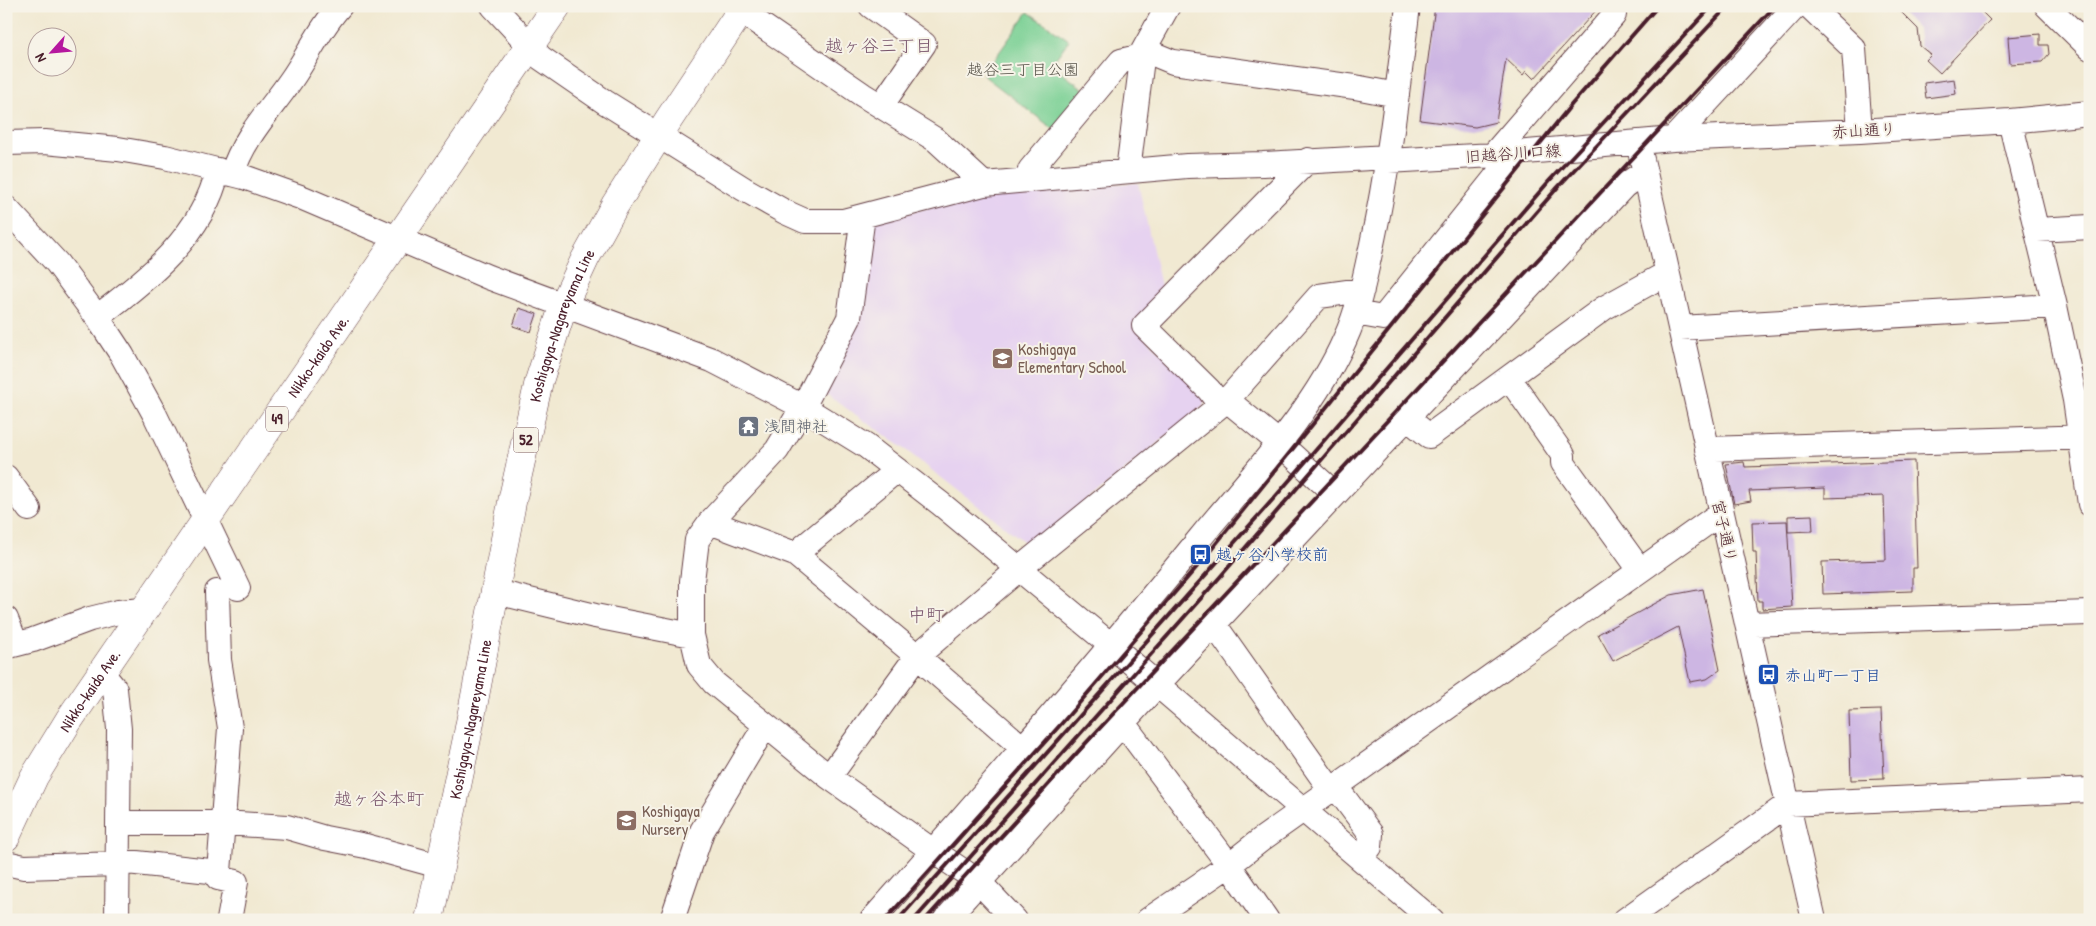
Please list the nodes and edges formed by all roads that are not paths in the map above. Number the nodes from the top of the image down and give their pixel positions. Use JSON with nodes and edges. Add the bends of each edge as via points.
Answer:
{"nodes":[{"id":1,"x":340,"y":6,"type":"edge"},
{"id":2,"x":493,"y":6,"type":"edge"},
{"id":3,"x":557,"y":6,"type":"edge"},
{"id":4,"x":871,"y":6,"type":"edge"},
{"id":5,"x":1168,"y":6,"type":"edge"},
{"id":6,"x":1408,"y":6,"type":"edge"},
{"id":7,"x":1796,"y":6,"type":"edge"},
{"id":8,"x":1809,"y":6,"type":"edge"},
{"id":9,"x":2046,"y":6,"type":"edge"},
{"id":10,"x":743,"y":8,"type":"edge"},
{"id":11,"x":1614,"y":15,"type":"dead end"},
{"id":12,"x":529,"y":46,"type":"junction"},
{"id":13,"x":2090,"y":48,"type":"edge"},
{"id":14,"x":1143,"y":53,"type":"junction"},
{"id":15,"x":1396,"y":95,"type":"junction"},
{"id":16,"x":881,"y":106,"type":"junction"},
{"id":17,"x":2090,"y":113,"type":"edge"},
{"id":18,"x":2010,"y":121,"type":"junction"},
{"id":19,"x":1860,"y":131,"type":"junction"},
{"id":20,"x":659,"y":136,"type":"junction"},
{"id":21,"x":1674,"y":139,"type":"junction"},
{"id":22,"x":6,"y":142,"type":"edge"},
{"id":23,"x":1638,"y":142,"type":"junction"},
{"id":24,"x":1504,"y":154,"type":"junction"},
{"id":25,"x":1388,"y":159,"type":"junction"},
{"id":26,"x":1308,"y":160,"type":"junction"},
{"id":27,"x":1128,"y":170,"type":"junction"},
{"id":28,"x":225,"y":172,"type":"junction"},
{"id":29,"x":1644,"y":172,"type":"junction"},
{"id":30,"x":1032,"y":179,"type":"junction"},
{"id":31,"x":984,"y":184,"type":"junction"},
{"id":32,"x":6,"y":208,"type":"edge"},
{"id":33,"x":862,"y":216,"type":"junction"},
{"id":34,"x":2090,"y":227,"type":"edge"},
{"id":35,"x":2037,"y":230,"type":"junction"},
{"id":36,"x":398,"y":239,"type":"junction"},
{"id":37,"x":1667,"y":273,"type":"junction"},
{"id":38,"x":1362,"y":290,"type":"junction"},
{"id":39,"x":564,"y":304,"type":"junction"},
{"id":40,"x":2055,"y":306,"type":"junction"},
{"id":41,"x":1354,"y":314,"type":"junction"},
{"id":42,"x":97,"y":317,"type":"junction"},
{"id":43,"x":1680,"y":328,"type":"junction"},
{"id":44,"x":1509,"y":378,"type":"junction"},
{"id":45,"x":1224,"y":403,"type":"junction"},
{"id":46,"x":803,"y":407,"type":"junction"},
{"id":47,"x":1407,"y":418,"type":"junction"},
{"id":48,"x":2085,"y":438,"type":"edge"},
{"id":49,"x":1278,"y":442,"type":"junction"},
{"id":50,"x":1707,"y":449,"type":"junction"},
{"id":51,"x":897,"y":470,"type":"junction"},
{"id":52,"x":6,"y":478,"type":"edge"},
{"id":53,"x":1335,"y":494,"type":"junction"},
{"id":54,"x":2090,"y":504,"type":"edge"},
{"id":55,"x":29,"y":509,"type":"dead end"},
{"id":56,"x":1721,"y":514,"type":"junction"},
{"id":57,"x":206,"y":521,"type":"junction"},
{"id":58,"x":710,"y":522,"type":"junction"},
{"id":59,"x":795,"y":554,"type":"junction"},
{"id":60,"x":1019,"y":569,"type":"junction"},
{"id":61,"x":1640,"y":570,"type":"junction"},
{"id":62,"x":496,"y":592,"type":"junction"},
{"id":63,"x":144,"y":610,"type":"junction"},
{"id":64,"x":2090,"y":612,"type":"edge"},
{"id":65,"x":6,"y":619,"type":"edge"},
{"id":66,"x":1214,"y":624,"type":"junction"},
{"id":67,"x":1747,"y":624,"type":"junction"},
{"id":68,"x":692,"y":635,"type":"junction"},
{"id":69,"x":11,"y":646,"type":"edge"},
{"id":70,"x":1112,"y":646,"type":"junction"},
{"id":71,"x":918,"y":656,"type":"junction"},
{"id":72,"x":102,"y":673,"type":"junction"},
{"id":73,"x":1157,"y":685,"type":"junction"},
{"id":74,"x":1123,"y":723,"type":"junction"},
{"id":75,"x":765,"y":726,"type":"junction"},
{"id":76,"x":1024,"y":749,"type":"junction"},
{"id":77,"x":829,"y":777,"type":"junction"},
{"id":78,"x":1333,"y":789,"type":"junction"},
{"id":79,"x":2090,"y":790,"type":"edge"},
{"id":80,"x":1788,"y":804,"type":"junction"},
{"id":81,"x":1304,"y":809,"type":"junction"},
{"id":82,"x":119,"y":823,"type":"junction"},
{"id":83,"x":224,"y":823,"type":"junction"},
{"id":84,"x":6,"y":837,"type":"edge"},
{"id":85,"x":933,"y":851,"type":"junction"},
{"id":86,"x":1361,"y":857,"type":"junction"},
{"id":87,"x":118,"y":862,"type":"junction"},
{"id":88,"x":6,"y":863,"type":"edge"},
{"id":89,"x":1229,"y":865,"type":"junction"},
{"id":90,"x":439,"y":866,"type":"junction"},
{"id":91,"x":219,"y":872,"type":"junction"},
{"id":92,"x":978,"y":881,"type":"junction"},
{"id":93,"x":117,"y":920,"type":"edge"},
{"id":94,"x":229,"y":920,"type":"edge"},
{"id":95,"x":429,"y":920,"type":"edge"},
{"id":96,"x":672,"y":920,"type":"edge"},
{"id":97,"x":872,"y":920,"type":"edge"},
{"id":98,"x":945,"y":920,"type":"edge"},
{"id":99,"x":1015,"y":920,"type":"edge"},
{"id":100,"x":1148,"y":920,"type":"edge"},
{"id":101,"x":1267,"y":920,"type":"edge"},
{"id":102,"x":1432,"y":920,"type":"edge"},
{"id":103,"x":1625,"y":920,"type":"edge"},
{"id":104,"x":1814,"y":920,"type":"edge"}],
"edges":[{"from":1,"to":28,"type":"street"},
{"from":2,"to":12,"type":"street","name":"旧越谷川口線"},
{"from":3,"to":12,"type":"main road","name":"Nikko-kaido Ave.","number":"49"},
{"from":4,"to":16,"type":"street","via":[[924,44]]},
{"from":5,"to":14,"type":"street"},
{"from":6,"to":15,"type":"street"},
{"from":7,"to":21,"type":"street"},
{"from":8,"to":19,"type":"street","via":[[1854,49]]},
{"from":9,"to":13,"type":"street"},
{"from":10,"to":16,"type":"street"},
{"from":10,"to":20,"type":"main road","name":"Koshigaya-Nagareyama Line","number":"52"},
{"from":11,"to":24,"type":"street"},
{"from":12,"to":20,"type":"street","name":"旧越谷川口線","via":[[541,58]]},
{"from":12,"to":36,"type":"main road","name":"Nikko-kaido Ave.","number":"49"},
{"from":14,"to":15,"type":"street","via":[[1173,62]]},
{"from":14,"to":27,"type":"street"},
{"from":14,"to":30,"type":"street","via":[[1122,61],[1030,170]]},
{"from":15,"to":25,"type":"street"},
{"from":16,"to":31,"type":"street","via":[[936,140]]},
{"from":17,"to":18,"type":"street","name":"赤山通り"},
{"from":18,"to":19,"type":"street","name":"赤山通り"},
{"from":18,"to":35,"type":"street"},
{"from":19,"to":21,"type":"street","name":"赤山通り"},
{"from":20,"to":33,"type":"street","name":"旧越谷川口線","via":[[744,189],[805,221],[843,221]]},
{"from":20,"to":39,"type":"main road","name":"Koshigaya-Nagareyama Line","number":"52","via":[[593,244]]},
{"from":21,"to":23,"type":"street","name":"赤山通り"},
{"from":22,"to":28,"type":"street","via":[[118,149]]},
{"from":23,"to":24,"type":"street","name":"旧越谷川口線"},
{"from":23,"to":29,"type":"street","name":"宮子通り"},
{"from":24,"to":25,"type":"street","name":"旧越谷川口線"},
{"from":24,"to":41,"type":"street","via":[[1383,318]]},
{"from":25,"to":26,"type":"street","name":"旧越谷川口線"},
{"from":25,"to":38,"type":"street"},
{"from":26,"to":27,"type":"street","name":"旧越谷川口線"},
{"from":26,"to":45,"type":"street","via":[[1144,326]]},
{"from":27,"to":30,"type":"street","name":"旧越谷川口線"},
{"from":28,"to":36,"type":"street","via":[[303,198]]},
{"from":28,"to":42,"type":"street","via":[[185,237],[160,266]]},
{"from":29,"to":37,"type":"street","name":"宮子通り"},
{"from":29,"to":47,"type":"street","via":[[1624,186]]},
{"from":30,"to":31,"type":"street","name":"旧越谷川口線"},
{"from":31,"to":33,"type":"street","name":"旧越谷川口線"},
{"from":32,"to":42,"type":"street","via":[[57,263]]},
{"from":33,"to":46,"type":"street","via":[[849,318]]},
{"from":34,"to":35,"type":"street"},
{"from":35,"to":40,"type":"street"},
{"from":36,"to":39,"type":"street","via":[[488,277]]},
{"from":36,"to":57,"type":"main road","name":"Nikko-kaido Ave.","number":"49"},
{"from":37,"to":43,"type":"street","name":"宮子通り"},
{"from":37,"to":44,"type":"street","via":[[1604,308]]},
{"from":38,"to":41,"type":"street"},
{"from":38,"to":45,"type":"street","via":[[1319,296]]},
{"from":39,"to":46,"type":"street","via":[[712,360]]},
{"from":39,"to":62,"type":"main road","name":"Koshigaya-Nagareyama Line","number":"52","via":[[539,381]]},
{"from":40,"to":43,"type":"street"},
{"from":40,"to":48,"type":"street"},
{"from":41,"to":49,"type":"street","via":[[1331,366]]},
{"from":42,"to":57,"type":"street","via":[[155,416]]},
{"from":43,"to":50,"type":"street","name":"宮子通り"},
{"from":44,"to":47,"type":"street","via":[[1429,436]]},
{"from":44,"to":61,"type":"street","via":[[1563,455],[1563,463]]},
{"from":45,"to":49,"type":"street"},
{"from":45,"to":60,"type":"street"},
{"from":46,"to":51,"type":"street","via":[[866,446]]},
{"from":46,"to":58,"type":"street","via":[[777,450]]},
{"from":47,"to":53,"type":"street"},
{"from":48,"to":50,"type":"street"},
{"from":48,"to":54,"type":"street"},
{"from":49,"to":53,"type":"street"},
{"from":49,"to":70,"type":"street"},
{"from":50,"to":56,"type":"street","name":"宮子通り"},
{"from":51,"to":59,"type":"street"},
{"from":51,"to":60,"type":"street"},
{"from":52,"to":55,"type":"street"},
{"from":53,"to":66,"type":"street"},
{"from":56,"to":61,"type":"street"},
{"from":56,"to":67,"type":"street","name":"宮子通り"},
{"from":57,"to":63,"type":"main road","name":"Nikko-kaido Ave.","number":"49"},
{"from":57,"to":83,"type":"street","via":[[227,590],[220,660],[230,728]]},
{"from":58,"to":59,"type":"street"},
{"from":58,"to":68,"type":"street","via":[[697,540],[692,581]]},
{"from":59,"to":71,"type":"street"},
{"from":60,"to":70,"type":"street"},
{"from":60,"to":71,"type":"street"},
{"from":61,"to":78,"type":"street"},
{"from":62,"to":68,"type":"street"},
{"from":62,"to":90,"type":"main road","name":"Koshigaya-Nagareyama Line","number":"52"},
{"from":63,"to":69,"type":"street","via":[[118,612]]},
{"from":63,"to":72,"type":"main road","name":"Nikko-kaido Ave.","number":"49"},
{"from":64,"to":67,"type":"street"},
{"from":65,"to":69,"type":"street"},
{"from":66,"to":73,"type":"street"},
{"from":66,"to":78,"type":"street"},
{"from":67,"to":80,"type":"street","name":"宮子通り"},
{"from":68,"to":75,"type":"street","via":[[699,665]]},
{"from":70,"to":73,"type":"street"},
{"from":70,"to":76,"type":"street"},
{"from":71,"to":76,"type":"street"},
{"from":71,"to":77,"type":"street"},
{"from":72,"to":82,"type":"street","via":[[115,689],[119,729]]},
{"from":72,"to":84,"type":"main road","name":"Nikko-kaido Ave.","number":"49","via":[[34,777]]},
{"from":73,"to":74,"type":"street"},
{"from":73,"to":81,"type":"street"},
{"from":74,"to":89,"type":"street"},
{"from":74,"to":92,"type":"street"},
{"from":75,"to":77,"type":"street"},
{"from":75,"to":96,"type":"street","via":[[702,831]]},
{"from":76,"to":85,"type":"street"},
{"from":77,"to":85,"type":"street"},
{"from":78,"to":81,"type":"street"},
{"from":78,"to":86,"type":"street","via":[[1371,834],[1370,847]]},
{"from":79,"to":80,"type":"street"},
{"from":80,"to":103,"type":"street"},
{"from":80,"to":104,"type":"street","name":"宮子通り"},
{"from":81,"to":86,"type":"street"},
{"from":81,"to":89,"type":"street"},
{"from":82,"to":83,"type":"street"},
{"from":82,"to":87,"type":"street"},
{"from":83,"to":90,"type":"street","via":[[287,827]]},
{"from":83,"to":91,"type":"street"},
{"from":85,"to":92,"type":"street"},
{"from":85,"to":97,"type":"street"},
{"from":86,"to":102,"type":"street"},
{"from":87,"to":88,"type":"street","via":[[24,866]]},
{"from":87,"to":91,"type":"street"},
{"from":87,"to":93,"type":"street"},
{"from":89,"to":100,"type":"street"},
{"from":89,"to":101,"type":"street"},
{"from":90,"to":95,"type":"main road","name":"Koshigaya-Nagareyama Line","number":"52"},
{"from":91,"to":94,"type":"street","via":[[218,878],[236,882]]},
{"from":92,"to":98,"type":"street"},
{"from":92,"to":99,"type":"street"}]}
